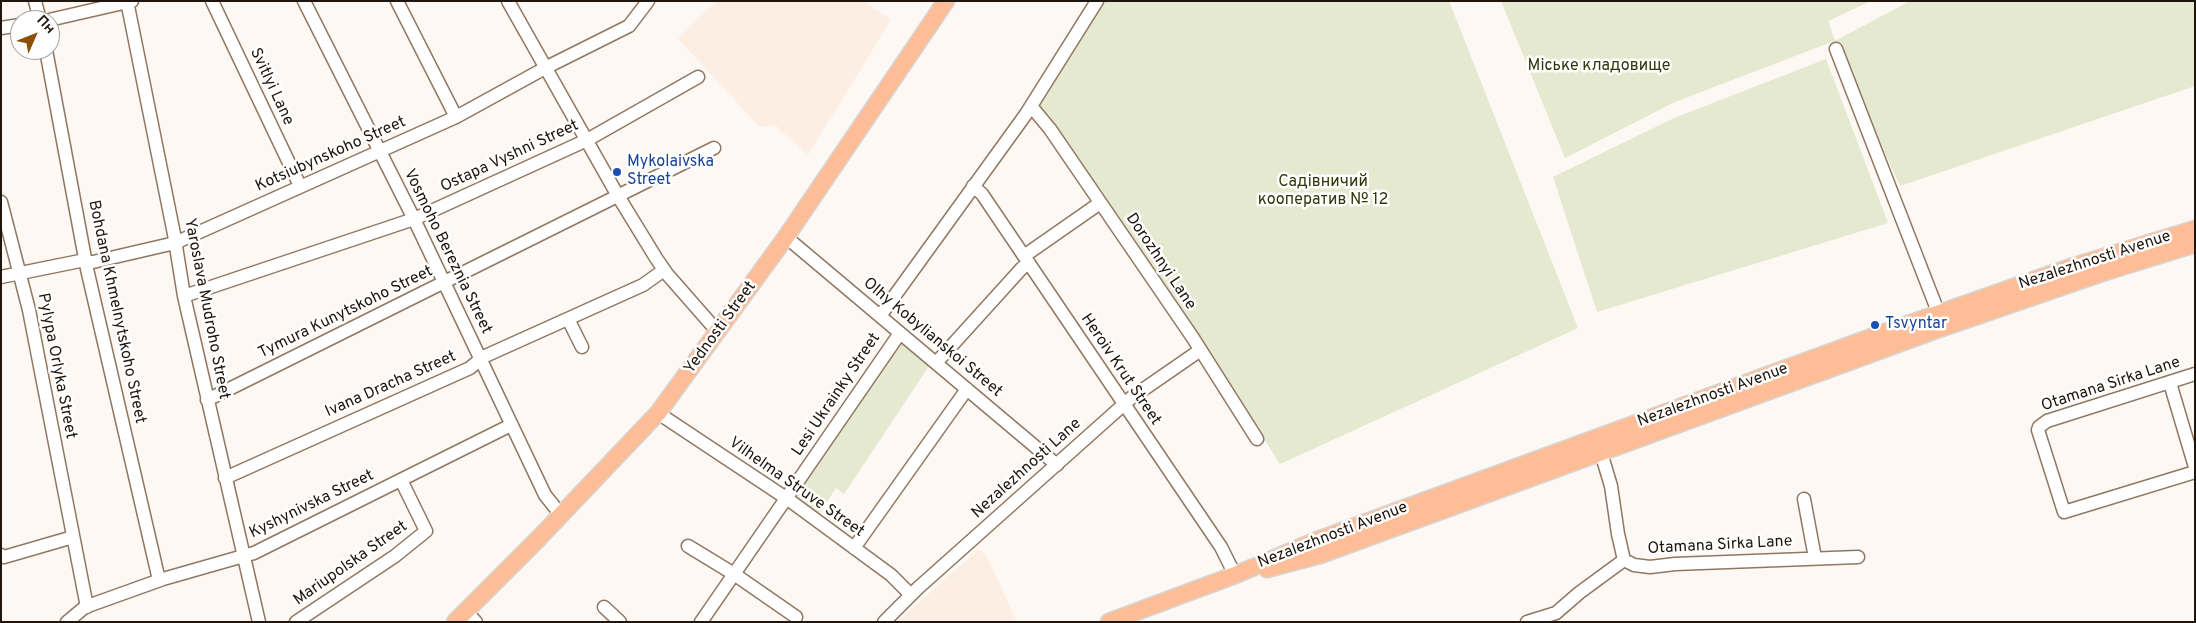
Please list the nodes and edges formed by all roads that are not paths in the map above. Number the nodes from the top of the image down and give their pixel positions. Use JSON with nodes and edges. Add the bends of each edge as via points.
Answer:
{"nodes":[{"id":1,"x":212,"y":1,"type":"edge"},
{"id":2,"x":304,"y":1,"type":"edge"},
{"id":3,"x":398,"y":1,"type":"edge"},
{"id":4,"x":508,"y":1,"type":"edge"},
{"id":5,"x":648,"y":1,"type":"edge"},
{"id":6,"x":946,"y":1,"type":"edge"},
{"id":7,"x":1097,"y":1,"type":"edge"},
{"id":8,"x":129,"y":2,"type":"edge"},
{"id":9,"x":60,"y":18,"type":"edge"},
{"id":10,"x":1836,"y":49,"type":"dead end"},
{"id":11,"x":48,"y":60,"type":"edge"},
{"id":12,"x":547,"y":67,"type":"junction"},
{"id":13,"x":698,"y":77,"type":"dead end"},
{"id":14,"x":1031,"y":106,"type":"junction"},
{"id":15,"x":456,"y":117,"type":"junction"},
{"id":16,"x":587,"y":140,"type":"junction"},
{"id":17,"x":714,"y":148,"type":"dead end"},
{"id":18,"x":380,"y":151,"type":"junction"},
{"id":19,"x":300,"y":186,"type":"junction"},
{"id":20,"x":973,"y":186,"type":"junction"},
{"id":21,"x":618,"y":196,"type":"junction"},
{"id":22,"x":1,"y":202,"type":"edge"},
{"id":23,"x":1100,"y":202,"type":"junction"},
{"id":24,"x":414,"y":219,"type":"junction"},
{"id":25,"x":2195,"y":229,"type":"edge"},
{"id":26,"x":786,"y":237,"type":"junction"},
{"id":27,"x":175,"y":243,"type":"junction"},
{"id":28,"x":2195,"y":244,"type":"edge"},
{"id":29,"x":1026,"y":260,"type":"junction"},
{"id":30,"x":86,"y":261,"type":"junction"},
{"id":31,"x":664,"y":270,"type":"junction"},
{"id":32,"x":20,"y":273,"type":"junction"},
{"id":33,"x":1,"y":276,"type":"edge"},
{"id":34,"x":444,"y":282,"type":"junction"},
{"id":35,"x":184,"y":296,"type":"junction"},
{"id":36,"x":880,"y":316,"type":"junction"},
{"id":37,"x":568,"y":319,"type":"junction"},
{"id":38,"x":1941,"y":320,"type":"junction"},
{"id":39,"x":717,"y":331,"type":"junction"},
{"id":40,"x":900,"y":332,"type":"junction"},
{"id":41,"x":582,"y":346,"type":"dead end"},
{"id":42,"x":1199,"y":351,"type":"junction"},
{"id":43,"x":481,"y":360,"type":"junction"},
{"id":44,"x":936,"y":363,"type":"junction"},
{"id":45,"x":2195,"y":374,"type":"edge"},
{"id":46,"x":2170,"y":383,"type":"junction"},
{"id":47,"x":967,"y":389,"type":"junction"},
{"id":48,"x":207,"y":400,"type":"junction"},
{"id":49,"x":1124,"y":405,"type":"junction"},
{"id":50,"x":658,"y":412,"type":"junction"},
{"id":51,"x":511,"y":425,"type":"junction"},
{"id":52,"x":1258,"y":439,"type":"dead end"},
{"id":53,"x":1599,"y":445,"type":"junction"},
{"id":54,"x":1057,"y":465,"type":"junction"},
{"id":55,"x":2195,"y":467,"type":"edge"},
{"id":56,"x":2195,"y":472,"type":"edge"},
{"id":57,"x":225,"y":478,"type":"junction"},
{"id":58,"x":401,"y":480,"type":"junction"},
{"id":59,"x":785,"y":497,"type":"junction"},
{"id":60,"x":1804,"y":499,"type":"dead end"},
{"id":61,"x":561,"y":515,"type":"junction"},
{"id":62,"x":73,"y":537,"type":"junction"},
{"id":63,"x":688,"y":546,"type":"dead end"},
{"id":64,"x":854,"y":548,"type":"junction"},
{"id":65,"x":243,"y":554,"type":"junction"},
{"id":66,"x":1,"y":555,"type":"edge"},
{"id":67,"x":1858,"y":557,"type":"dead end"},
{"id":68,"x":1815,"y":558,"type":"junction"},
{"id":69,"x":1624,"y":560,"type":"junction"},
{"id":70,"x":734,"y":574,"type":"junction"},
{"id":71,"x":1235,"y":575,"type":"junction"},
{"id":72,"x":159,"y":580,"type":"junction"},
{"id":73,"x":911,"y":595,"type":"junction"},
{"id":74,"x":87,"y":607,"type":"junction"},
{"id":75,"x":604,"y":607,"type":"dead end"},
{"id":76,"x":796,"y":617,"type":"dead end"},
{"id":77,"x":466,"y":618,"type":"edge"},
{"id":78,"x":66,"y":622,"type":"edge"},
{"id":79,"x":259,"y":622,"type":"edge"},
{"id":80,"x":296,"y":622,"type":"edge"},
{"id":81,"x":620,"y":622,"type":"edge"},
{"id":82,"x":701,"y":622,"type":"edge"},
{"id":83,"x":884,"y":622,"type":"edge"},
{"id":84,"x":1109,"y":622,"type":"edge"},
{"id":85,"x":1527,"y":622,"type":"edge"}],
"edges":[{"from":1,"to":19,"type":"street","name":"Svitlyi Lane"},
{"from":2,"to":18,"type":"street","name":"Vosmoho Bereznia Street"},
{"from":3,"to":15,"type":"street"},
{"from":4,"to":12,"type":"street"},
{"from":5,"to":12,"type":"street","name":"Kotsiubynskoho Street","via":[[629,26]]},
{"from":6,"to":26,"type":"main road","name":"Yednosti Street"},
{"from":7,"to":14,"type":"street"},
{"from":8,"to":9,"type":"street"},
{"from":8,"to":27,"type":"street","name":"Yaroslava Mudroho Street"},
{"from":10,"to":38,"type":"street"},
{"from":11,"to":30,"type":"street","name":"Bohdana Khmelnytskoho Street"},
{"from":12,"to":15,"type":"street","name":"Kotsiubynskoho Street"},
{"from":12,"to":16,"type":"street"},
{"from":13,"to":16,"type":"street","name":"Ostapa Vyshni Street"},
{"from":14,"to":20,"type":"street"},
{"from":14,"to":23,"type":"street","name":"Dorozhnyi Lane"},
{"from":15,"to":18,"type":"street","name":"Kotsiubynskoho Street"},
{"from":16,"to":21,"type":"street"},
{"from":16,"to":24,"type":"street","name":"Ostapa Vyshni Street"},
{"from":17,"to":21,"type":"street","name":"Tymura Kunytskoho Street"},
{"from":18,"to":19,"type":"street","name":"Kotsiubynskoho Street"},
{"from":18,"to":24,"type":"street","name":"Vosmoho Bereznia Street"},
{"from":19,"to":27,"type":"street","name":"Kotsiubynskoho Street"},
{"from":20,"to":29,"type":"street","name":"Heroiv Krut Street","via":[[982,194]]},
{"from":20,"to":36,"type":"street"},
{"from":21,"to":31,"type":"street"},
{"from":21,"to":34,"type":"street","name":"Tymura Kunytskoho Street"},
{"from":22,"to":32,"type":"street","name":"Pylypa Orlyka Street"},
{"from":23,"to":29,"type":"street"},
{"from":23,"to":42,"type":"street","name":"Dorozhnyi Lane"},
{"from":24,"to":34,"type":"street","name":"Vosmoho Bereznia Street"},
{"from":24,"to":35,"type":"street","name":"Ostapa Vyshni Street"},
{"from":25,"to":38,"type":"main road","name":"Nezalezhnosti Avenue","via":[[2079,265]]},
{"from":26,"to":36,"type":"street","name":"Olhy Kobylianskoi Street"},
{"from":26,"to":39,"type":"main road","name":"Yednosti Street"},
{"from":27,"to":30,"type":"street","name":"Kotsiubynskoho Street"},
{"from":27,"to":35,"type":"street","name":"Yaroslava Mudroho Street"},
{"from":28,"to":38,"type":"main road","name":"Nezalezhnosti Avenue"},
{"from":29,"to":44,"type":"street"},
{"from":29,"to":49,"type":"street","name":"Heroiv Krut Street"},
{"from":30,"to":32,"type":"street","name":"Kotsiubynskoho Street"},
{"from":30,"to":72,"type":"street","name":"Bohdana Khmelnytskoho Street"},
{"from":31,"to":37,"type":"street","name":"Ivana Dracha Street","via":[[643,285]]},
{"from":31,"to":39,"type":"street"},
{"from":32,"to":33,"type":"street","name":"Kotsiubynskoho Street"},
{"from":32,"to":62,"type":"street","name":"Pylypa Orlyka Street"},
{"from":34,"to":43,"type":"street","name":"Vosmoho Bereznia Street"},
{"from":34,"to":48,"type":"street","name":"Tymura Kunytskoho Street"},
{"from":35,"to":48,"type":"street","name":"Yaroslava Mudroho Street"},
{"from":36,"to":40,"type":"street","name":"Olhy Kobylianskoi Street"},
{"from":37,"to":41,"type":"street"},
{"from":37,"to":43,"type":"street","name":"Ivana Dracha Street"},
{"from":38,"to":53,"type":"main road","name":"Nezalezhnosti Avenue"},
{"from":39,"to":50,"type":"main road","name":"Yednosti Street"},
{"from":40,"to":44,"type":"street","name":"Olhy Kobylianskoi Street"},
{"from":40,"to":59,"type":"street","name":"Lesi Ukrainky Street"},
{"from":42,"to":49,"type":"street","name":"Nezalezhnosti Lane"},
{"from":42,"to":52,"type":"street","name":"Dorozhnyi Lane"},
{"from":43,"to":51,"type":"street","name":"Vosmoho Bereznia Street"},
{"from":43,"to":57,"type":"street","name":"Ivana Dracha Street","via":[[470,368]]},
{"from":44,"to":47,"type":"street","name":"Olhy Kobylianskoi Street"},
{"from":45,"to":46,"type":"street","name":"Otamana Sirka Lane"},
{"from":46,"to":55,"type":"street"},
{"from":46,"to":56,"type":"street","name":"Otamana Sirka Lane","via":[[2047,421],[2039,427],[2038,435],[2064,512]]},
{"from":47,"to":54,"type":"street","name":"Olhy Kobylianskoi Street"},
{"from":47,"to":64,"type":"street"},
{"from":48,"to":57,"type":"street","name":"Yaroslava Mudroho Street"},
{"from":49,"to":54,"type":"street","name":"Nezalezhnosti Lane"},
{"from":49,"to":71,"type":"street","name":"Heroiv Krut Street","via":[[1221,547]]},
{"from":50,"to":59,"type":"street","name":"Vilhelma Struve Street"},
{"from":50,"to":61,"type":"main road","name":"Yednosti Street"},
{"from":51,"to":58,"type":"street","name":"Kyshynivska Street"},
{"from":51,"to":61,"type":"street","name":"Vosmoho Bereznia Street","via":[[546,495]]},
{"from":53,"to":69,"type":"street","via":[[1611,486]]},
{"from":53,"to":71,"type":"main road","name":"Nezalezhnosti Avenue","via":[[1312,550],[1279,567]]},
{"from":54,"to":73,"type":"street","name":"Nezalezhnosti Lane"},
{"from":57,"to":65,"type":"street","name":"Yaroslava Mudroho Street"},
{"from":58,"to":65,"type":"street","name":"Kyshynivska Street","via":[[254,553]]},
{"from":58,"to":80,"type":"street","name":"Mariupolska Street","via":[[426,531],[395,556]]},
{"from":59,"to":64,"type":"street","name":"Vilhelma Struve Street"},
{"from":59,"to":70,"type":"street","name":"Lesi Ukrainky Street"},
{"from":60,"to":68,"type":"street","name":"Otamana Sirka Lane"},
{"from":61,"to":77,"type":"main road","name":"Yednosti Street"},
{"from":62,"to":66,"type":"street","via":[[4,557]]},
{"from":62,"to":74,"type":"street","name":"Pylypa Orlyka Street"},
{"from":63,"to":70,"type":"street"},
{"from":64,"to":73,"type":"street","name":"Vilhelma Struve Street","via":[[891,575]]},
{"from":65,"to":72,"type":"street","name":"Kyshynivska Street"},
{"from":65,"to":79,"type":"street","name":"Yaroslava Mudroho Street"},
{"from":67,"to":68,"type":"street","name":"Otamana Sirka Lane"},
{"from":68,"to":69,"type":"street","name":"Otamana Sirka Lane","via":[[1650,567]]},
{"from":69,"to":85,"type":"street","name":"Otamana Sirka Lane","via":[[1556,613]]},
{"from":70,"to":76,"type":"street"},
{"from":70,"to":82,"type":"street","name":"Lesi Ukrainky Street"},
{"from":71,"to":84,"type":"main road","name":"Nezalezhnosti Avenue"},
{"from":72,"to":74,"type":"street","name":"Kyshynivska Street"},
{"from":73,"to":83,"type":"street","name":"Nezalezhnosti Lane"},
{"from":74,"to":78,"type":"street","name":"Kyshynivska Street"},
{"from":75,"to":81,"type":"street"}]}
